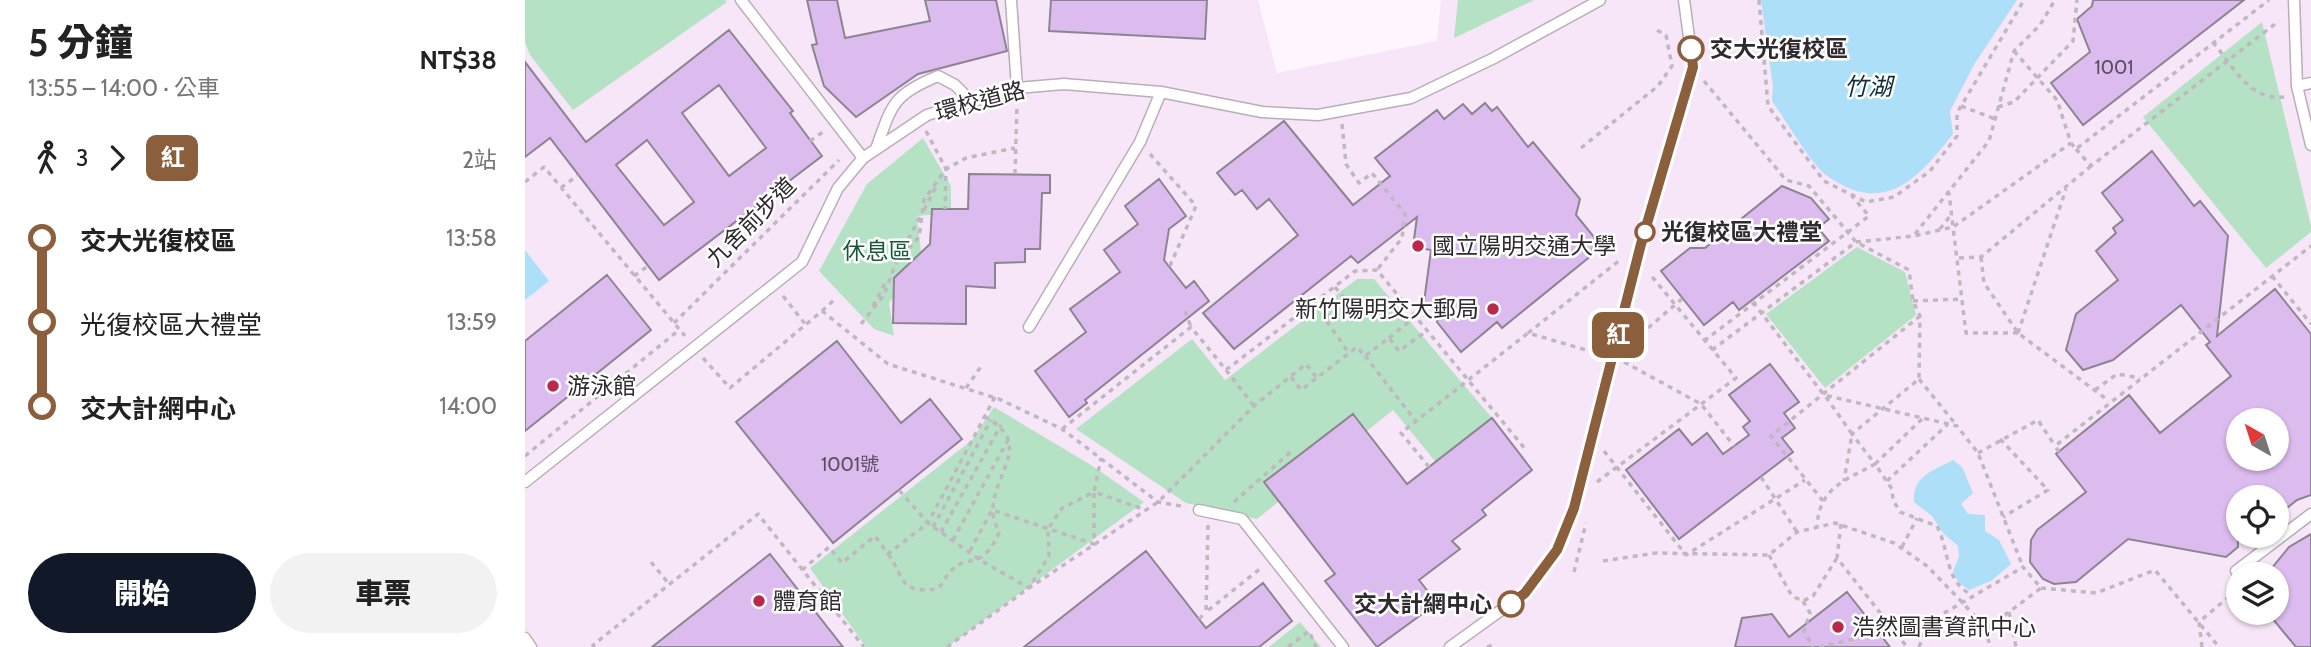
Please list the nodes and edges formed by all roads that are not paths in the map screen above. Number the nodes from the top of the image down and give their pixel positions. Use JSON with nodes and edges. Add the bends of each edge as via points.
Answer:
{"nodes":[{"id":1,"x":741,"y":0,"type":"edge"},
{"id":2,"x":1011,"y":0,"type":"edge"},
{"id":3,"x":1600,"y":0,"type":"edge"},
{"id":4,"x":1684,"y":0,"type":"edge"},
{"id":5,"x":2294,"y":0,"type":"edge"},
{"id":6,"x":2311,"y":83,"type":"edge"},
{"id":7,"x":1017,"y":88,"type":"junction"},
{"id":8,"x":2298,"y":90,"type":"junction"},
{"id":9,"x":1161,"y":92,"type":"junction"},
{"id":10,"x":972,"y":102,"type":"junction"},
{"id":11,"x":2311,"y":145,"type":"edge"},
{"id":12,"x":876,"y":150,"type":"junction"},
{"id":13,"x":863,"y":158,"type":"junction"},
{"id":14,"x":1029,"y":327,"type":"dead end"},
{"id":15,"x":525,"y":482,"type":"edge"},
{"id":16,"x":1209,"y":512,"type":"road end"},
{"id":17,"x":2311,"y":514,"type":"edge"},
{"id":18,"x":2248,"y":562,"type":"edge"},
{"id":19,"x":525,"y":638,"type":"edge"},
{"id":20,"x":531,"y":647,"type":"edge"},
{"id":21,"x":1343,"y":647,"type":"edge"},
{"id":22,"x":1450,"y":647,"type":"edge"}],
"edges":[{"from":1,"to":13,"type":"lane"},
{"from":2,"to":7,"type":"lane"},
{"from":3,"to":9,"type":"lane","name":"環校道路","via":[[1411,98],[1318,115],[1262,112]]},
{"from":4,"to":22,"type":"lane","via":[[1693,67],[1641,244],[1574,508],[1557,550],[1525,593]]},
{"from":5,"to":8,"type":"lane"},
{"from":6,"to":8,"type":"lane"},
{"from":7,"to":9,"type":"lane","name":"環校道路","via":[[1064,84]]},
{"from":7,"to":10,"type":"lane","name":"環校道路"},
{"from":8,"to":11,"type":"lane"},
{"from":9,"to":14,"type":"lane","via":[[1140,142]]},
{"from":10,"to":12,"type":"lane","name":"環校道路","via":[[927,115]]},
{"from":10,"to":12,"type":"lane","via":[[938,76],[911,87],[892,105]]},
{"from":12,"to":13,"type":"lane","name":"環校道路"},
{"from":13,"to":15,"type":"lane","name":"環校道路","via":[[838,188],[802,262]]},
{"from":16,"to":21,"type":"lane","via":[[1242,519]]},
{"from":17,"to":18,"type":"lane"},
{"from":19,"to":20,"type":"lane"}]}
